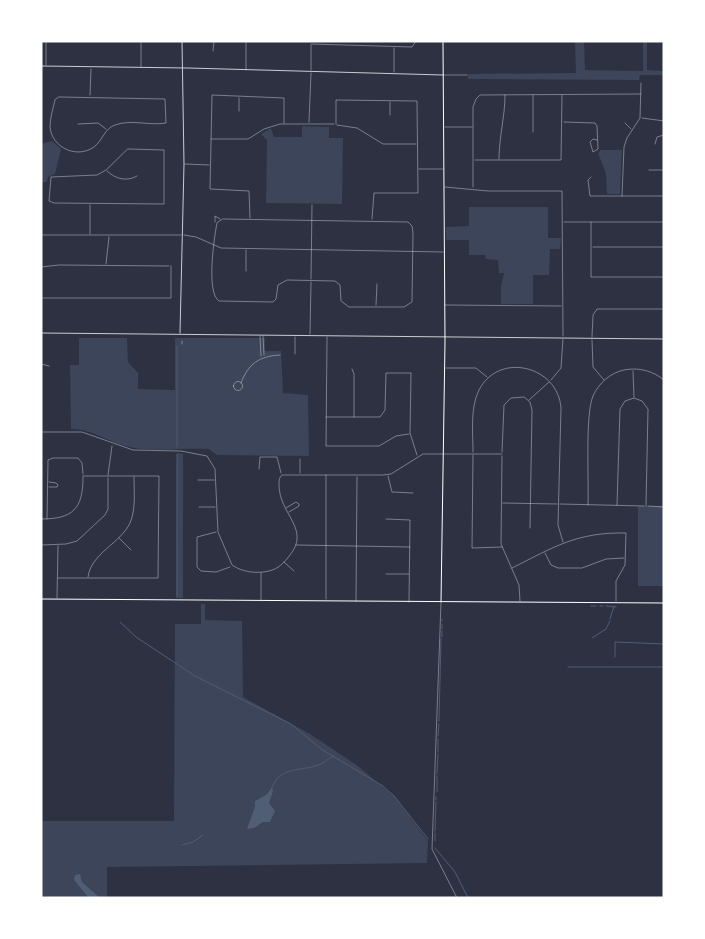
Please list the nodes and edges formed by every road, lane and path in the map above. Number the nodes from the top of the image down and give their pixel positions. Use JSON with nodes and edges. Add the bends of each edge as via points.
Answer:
{"nodes":[{"id":1,"x":46,"y":41,"type":"edge"},
{"id":2,"x":141,"y":41,"type":"edge"},
{"id":3,"x":182,"y":41,"type":"edge"},
{"id":4,"x":214,"y":41,"type":"edge"},
{"id":5,"x":246,"y":41,"type":"edge"},
{"id":6,"x":311,"y":41,"type":"edge"},
{"id":7,"x":336,"y":41,"type":"edge"},
{"id":8,"x":375,"y":41,"type":"edge"},
{"id":9,"x":416,"y":41,"type":"edge"},
{"id":10,"x":443,"y":41,"type":"edge"},
{"id":11,"x":311,"y":44,"type":"junction"},
{"id":12,"x":336,"y":44,"type":"junction"},
{"id":13,"x":375,"y":46,"type":"junction"},
{"id":14,"x":394,"y":46,"type":"junction"},
{"id":15,"x":213,"y":50,"type":"dead end"},
{"id":16,"x":41,"y":66,"type":"edge"},
{"id":17,"x":46,"y":66,"type":"junction"},
{"id":18,"x":91,"y":67,"type":"junction"},
{"id":19,"x":141,"y":67,"type":"junction"},
{"id":20,"x":183,"y":68,"type":"junction"},
{"id":21,"x":246,"y":70,"type":"junction"},
{"id":22,"x":311,"y":72,"type":"junction"},
{"id":23,"x":394,"y":74,"type":"junction"},
{"id":24,"x":443,"y":75,"type":"junction"},
{"id":25,"x":467,"y":75,"type":"dead end"},
{"id":26,"x":641,"y":83,"type":"dead end"},
{"id":27,"x":504,"y":94,"type":"junction"},
{"id":28,"x":533,"y":94,"type":"junction"},
{"id":29,"x":562,"y":94,"type":"junction"},
{"id":30,"x":641,"y":94,"type":"junction"},
{"id":31,"x":240,"y":96,"type":"junction"},
{"id":32,"x":90,"y":97,"type":"junction"},
{"id":33,"x":390,"y":101,"type":"junction"},
{"id":34,"x":239,"y":111,"type":"dead end"},
{"id":35,"x":390,"y":115,"type":"dead end"},
{"id":36,"x":640,"y":118,"type":"junction"},
{"id":37,"x":664,"y":121,"type":"edge"},
{"id":38,"x":562,"y":122,"type":"junction"},
{"id":39,"x":284,"y":123,"type":"junction"},
{"id":40,"x":625,"y":123,"type":"dead end"},
{"id":41,"x":78,"y":124,"type":"dead end"},
{"id":42,"x":309,"y":124,"type":"junction"},
{"id":43,"x":336,"y":124,"type":"junction"},
{"id":44,"x":443,"y":127,"type":"junction"},
{"id":45,"x":473,"y":127,"type":"junction"},
{"id":46,"x":107,"y":130,"type":"junction"},
{"id":47,"x":632,"y":130,"type":"junction"},
{"id":48,"x":533,"y":132,"type":"dead end"},
{"id":49,"x":664,"y":135,"type":"edge"},
{"id":50,"x":211,"y":139,"type":"junction"},
{"id":51,"x":598,"y":140,"type":"junction"},
{"id":52,"x":418,"y":144,"type":"junction"},
{"id":53,"x":655,"y":144,"type":"dead end"},
{"id":54,"x":473,"y":160,"type":"junction"},
{"id":55,"x":498,"y":160,"type":"junction"},
{"id":56,"x":184,"y":164,"type":"junction"},
{"id":57,"x":211,"y":165,"type":"junction"},
{"id":58,"x":418,"y":169,"type":"junction"},
{"id":59,"x":444,"y":169,"type":"junction"},
{"id":60,"x":106,"y":170,"type":"junction"},
{"id":61,"x":649,"y":170,"type":"dead end"},
{"id":62,"x":664,"y":170,"type":"edge"},
{"id":63,"x":137,"y":176,"type":"dead end"},
{"id":64,"x":591,"y":177,"type":"dead end"},
{"id":65,"x":444,"y":187,"type":"junction"},
{"id":66,"x":473,"y":189,"type":"junction"},
{"id":67,"x":622,"y":196,"type":"junction"},
{"id":68,"x":664,"y":196,"type":"edge"},
{"id":69,"x":90,"y":204,"type":"junction"},
{"id":70,"x":312,"y":206,"type":"dead end"},
{"id":71,"x":250,"y":219,"type":"junction"},
{"id":72,"x":220,"y":220,"type":"junction"},
{"id":73,"x":311,"y":220,"type":"junction"},
{"id":74,"x":372,"y":220,"type":"junction"},
{"id":75,"x":562,"y":222,"type":"junction"},
{"id":76,"x":591,"y":222,"type":"junction"},
{"id":77,"x":664,"y":222,"type":"edge"},
{"id":78,"x":217,"y":223,"type":"junction"},
{"id":79,"x":41,"y":235,"type":"edge"},
{"id":80,"x":90,"y":235,"type":"junction"},
{"id":81,"x":182,"y":235,"type":"junction"},
{"id":82,"x":107,"y":236,"type":"junction"},
{"id":83,"x":214,"y":247,"type":"junction"},
{"id":84,"x":592,"y":247,"type":"junction"},
{"id":85,"x":664,"y":247,"type":"edge"},
{"id":86,"x":246,"y":249,"type":"junction"},
{"id":87,"x":311,"y":250,"type":"junction"},
{"id":88,"x":413,"y":252,"type":"junction"},
{"id":89,"x":444,"y":252,"type":"junction"},
{"id":90,"x":106,"y":266,"type":"junction"},
{"id":91,"x":171,"y":266,"type":"junction"},
{"id":92,"x":175,"y":266,"type":"dead end"},
{"id":93,"x":41,"y":267,"type":"edge"},
{"id":94,"x":246,"y":271,"type":"dead end"},
{"id":95,"x":664,"y":277,"type":"edge"},
{"id":96,"x":311,"y":280,"type":"junction"},
{"id":97,"x":377,"y":284,"type":"dead end"},
{"id":98,"x":41,"y":298,"type":"edge"},
{"id":99,"x":444,"y":306,"type":"junction"},
{"id":100,"x":563,"y":306,"type":"junction"},
{"id":101,"x":376,"y":307,"type":"junction"},
{"id":102,"x":664,"y":309,"type":"edge"},
{"id":103,"x":41,"y":333,"type":"edge"},
{"id":104,"x":180,"y":334,"type":"junction"},
{"id":105,"x":260,"y":335,"type":"junction"},
{"id":106,"x":263,"y":335,"type":"junction"},
{"id":107,"x":295,"y":336,"type":"junction"},
{"id":108,"x":310,"y":336,"type":"junction"},
{"id":109,"x":327,"y":336,"type":"junction"},
{"id":110,"x":445,"y":337,"type":"junction"},
{"id":111,"x":563,"y":338,"type":"junction"},
{"id":112,"x":592,"y":338,"type":"junction"},
{"id":113,"x":664,"y":338,"type":"edge"},
{"id":114,"x":182,"y":341,"type":"dead end"},
{"id":115,"x":182,"y":344,"type":"dead end"},
{"id":116,"x":280,"y":354,"type":"dead end"},
{"id":117,"x":295,"y":354,"type":"dead end"},
{"id":118,"x":264,"y":356,"type":"junction"},
{"id":119,"x":262,"y":357,"type":"junction"},
{"id":120,"x":41,"y":364,"type":"edge"},
{"id":121,"x":49,"y":366,"type":"dead end"},
{"id":122,"x":444,"y":368,"type":"junction"},
{"id":123,"x":633,"y":369,"type":"junction"},
{"id":124,"x":352,"y":370,"type":"dead end"},
{"id":125,"x":487,"y":378,"type":"junction"},
{"id":126,"x":604,"y":380,"type":"junction"},
{"id":127,"x":664,"y":380,"type":"edge"},
{"id":128,"x":550,"y":381,"type":"junction"},
{"id":129,"x":241,"y":383,"type":"dead end"},
{"id":130,"x":634,"y":398,"type":"junction"},
{"id":131,"x":529,"y":400,"type":"junction"},
{"id":132,"x":326,"y":417,"type":"junction"},
{"id":133,"x":354,"y":417,"type":"junction"},
{"id":134,"x":41,"y":432,"type":"edge"},
{"id":135,"x":410,"y":434,"type":"junction"},
{"id":136,"x":112,"y":444,"type":"junction"},
{"id":137,"x":443,"y":453,"type":"junction"},
{"id":138,"x":473,"y":453,"type":"junction"},
{"id":139,"x":502,"y":454,"type":"junction"},
{"id":140,"x":418,"y":456,"type":"junction"},
{"id":141,"x":300,"y":459,"type":"dead end"},
{"id":142,"x":259,"y":469,"type":"dead end"},
{"id":143,"x":282,"y":475,"type":"junction"},
{"id":144,"x":300,"y":475,"type":"junction"},
{"id":145,"x":326,"y":475,"type":"junction"},
{"id":146,"x":357,"y":475,"type":"junction"},
{"id":147,"x":388,"y":475,"type":"junction"},
{"id":148,"x":83,"y":476,"type":"junction"},
{"id":149,"x":108,"y":476,"type":"junction"},
{"id":150,"x":134,"y":476,"type":"junction"},
{"id":151,"x":198,"y":480,"type":"dead end"},
{"id":152,"x":216,"y":480,"type":"junction"},
{"id":153,"x":47,"y":482,"type":"junction"},
{"id":154,"x":47,"y":487,"type":"junction"},
{"id":155,"x":391,"y":490,"type":"junction"},
{"id":156,"x":388,"y":493,"type":"dead end"},
{"id":157,"x":413,"y":493,"type":"dead end"},
{"id":158,"x":501,"y":503,"type":"junction"},
{"id":159,"x":530,"y":504,"type":"junction"},
{"id":160,"x":559,"y":504,"type":"junction"},
{"id":161,"x":588,"y":505,"type":"junction"},
{"id":162,"x":617,"y":505,"type":"junction"},
{"id":163,"x":217,"y":506,"type":"junction"},
{"id":164,"x":646,"y":506,"type":"junction"},
{"id":165,"x":664,"y":506,"type":"edge"},
{"id":166,"x":199,"y":507,"type":"dead end"},
{"id":167,"x":285,"y":509,"type":"junction"},
{"id":168,"x":288,"y":513,"type":"junction"},
{"id":169,"x":41,"y":519,"type":"edge"},
{"id":170,"x":47,"y":519,"type":"junction"},
{"id":171,"x":386,"y":519,"type":"dead end"},
{"id":172,"x":530,"y":528,"type":"dead end"},
{"id":173,"x":218,"y":532,"type":"junction"},
{"id":174,"x":118,"y":537,"type":"junction"},
{"id":175,"x":563,"y":542,"type":"junction"},
{"id":176,"x":41,"y":544,"type":"edge"},
{"id":177,"x":58,"y":544,"type":"junction"},
{"id":178,"x":296,"y":545,"type":"junction"},
{"id":179,"x":326,"y":546,"type":"junction"},
{"id":180,"x":356,"y":547,"type":"junction"},
{"id":181,"x":410,"y":547,"type":"junction"},
{"id":182,"x":502,"y":547,"type":"junction"},
{"id":183,"x":131,"y":550,"type":"dead end"},
{"id":184,"x":544,"y":552,"type":"junction"},
{"id":185,"x":625,"y":558,"type":"junction"},
{"id":186,"x":284,"y":562,"type":"junction"},
{"id":187,"x":232,"y":565,"type":"junction"},
{"id":188,"x":511,"y":569,"type":"junction"},
{"id":189,"x":294,"y":571,"type":"dead end"},
{"id":190,"x":261,"y":572,"type":"junction"},
{"id":191,"x":386,"y":574,"type":"dead end"},
{"id":192,"x":409,"y":574,"type":"junction"},
{"id":193,"x":58,"y":578,"type":"junction"},
{"id":194,"x":88,"y":578,"type":"junction"},
{"id":195,"x":41,"y":599,"type":"edge"},
{"id":196,"x":57,"y":599,"type":"junction"},
{"id":197,"x":261,"y":600,"type":"junction"},
{"id":198,"x":326,"y":601,"type":"junction"},
{"id":199,"x":356,"y":601,"type":"junction"},
{"id":200,"x":409,"y":602,"type":"junction"},
{"id":201,"x":441,"y":602,"type":"junction"},
{"id":202,"x":520,"y":602,"type":"junction"},
{"id":203,"x":616,"y":602,"type":"junction"},
{"id":204,"x":664,"y":603,"type":"edge"},
{"id":205,"x":457,"y":898,"type":"edge"}],
"edges":[{"from":1,"to":17,"type":"street"},
{"from":2,"to":19,"type":"street"},
{"from":3,"to":20,"type":"street"},
{"from":4,"to":15,"type":"street"},
{"from":5,"to":21,"type":"street"},
{"from":6,"to":11,"type":"street"},
{"from":7,"to":12,"type":"street"},
{"from":8,"to":13,"type":"street"},
{"from":9,"to":14,"type":"street","via":[[412,47]]},
{"from":10,"to":24,"type":"main road"},
{"from":11,"to":12,"type":"street"},
{"from":11,"to":22,"type":"street"},
{"from":12,"to":13,"type":"street"},
{"from":13,"to":14,"type":"street"},
{"from":14,"to":23,"type":"street"},
{"from":16,"to":17,"type":"street"},
{"from":17,"to":18,"type":"street"},
{"from":18,"to":19,"type":"street"},
{"from":18,"to":32,"type":"street"},
{"from":19,"to":20,"type":"street"},
{"from":20,"to":21,"type":"street"},
{"from":20,"to":56,"type":"street"},
{"from":21,"to":22,"type":"street"},
{"from":22,"to":23,"type":"street"},
{"from":22,"to":42,"type":"street"},
{"from":23,"to":24,"type":"street"},
{"from":24,"to":25,"type":"street"},
{"from":24,"to":44,"type":"main road"},
{"from":26,"to":30,"type":"street"},
{"from":27,"to":28,"type":"street"},
{"from":27,"to":45,"type":"street","via":[[485,94],[477,98],[473,104]]},
{"from":27,"to":55,"type":"street","via":[[505,119]]},
{"from":28,"to":29,"type":"street"},
{"from":28,"to":48,"type":"street"},
{"from":29,"to":30,"type":"street"},
{"from":29,"to":38,"type":"street"},
{"from":30,"to":36,"type":"street"},
{"from":31,"to":34,"type":"street"},
{"from":31,"to":39,"type":"street","via":[[284,98]]},
{"from":31,"to":50,"type":"street","via":[[212,95]]},
{"from":32,"to":46,"type":"street","via":[[56,98],[50,128],[57,143],[77,152],[88,150],[98,144]]},
{"from":32,"to":46,"type":"street","via":[[165,99],[166,123],[121,123]]},
{"from":33,"to":35,"type":"street"},
{"from":33,"to":43,"type":"street","via":[[336,100]]},
{"from":33,"to":52,"type":"street","via":[[417,101]]},
{"from":36,"to":37,"type":"street"},
{"from":36,"to":47,"type":"street"},
{"from":38,"to":51,"type":"street","via":[[595,123]]},
{"from":38,"to":55,"type":"street","via":[[561,160]]},
{"from":39,"to":42,"type":"street"},
{"from":39,"to":50,"type":"street","via":[[268,127],[248,139]]},
{"from":40,"to":47,"type":"street"},
{"from":41,"to":46,"type":"street","via":[[98,123]]},
{"from":42,"to":43,"type":"street"},
{"from":43,"to":52,"type":"street","via":[[357,128],[382,144]]},
{"from":44,"to":45,"type":"street"},
{"from":44,"to":59,"type":"main road"},
{"from":45,"to":54,"type":"street"},
{"from":47,"to":67,"type":"street","via":[[624,146]]},
{"from":49,"to":53,"type":"street","via":[[657,137]]},
{"from":50,"to":57,"type":"street"},
{"from":51,"to":51,"type":"street","via":[[590,142],[593,152],[598,150]]},
{"from":52,"to":58,"type":"street"},
{"from":54,"to":55,"type":"street"},
{"from":54,"to":66,"type":"street"},
{"from":56,"to":57,"type":"street"},
{"from":56,"to":81,"type":"street"},
{"from":57,"to":71,"type":"street","via":[[210,189],[250,191]]},
{"from":58,"to":59,"type":"street"},
{"from":58,"to":74,"type":"street","via":[[418,193],[374,194]]},
{"from":59,"to":65,"type":"main road"},
{"from":60,"to":63,"type":"street","via":[[120,178]]},
{"from":60,"to":69,"type":"street","via":[[91,176],[51,177],[50,202]]},
{"from":60,"to":69,"type":"street","via":[[128,149],[164,150],[164,204]]},
{"from":61,"to":62,"type":"street"},
{"from":64,"to":67,"type":"street","via":[[588,180],[590,196]]},
{"from":65,"to":66,"type":"street"},
{"from":65,"to":89,"type":"main road"},
{"from":66,"to":75,"type":"street","via":[[562,191]]},
{"from":67,"to":68,"type":"street"},
{"from":69,"to":80,"type":"street"},
{"from":70,"to":73,"type":"street"},
{"from":71,"to":72,"type":"street"},
{"from":71,"to":73,"type":"street"},
{"from":72,"to":78,"type":"street"},
{"from":72,"to":78,"type":"street","via":[[215,216]]},
{"from":73,"to":74,"type":"street"},
{"from":73,"to":87,"type":"street"},
{"from":74,"to":88,"type":"street","via":[[410,224]]},
{"from":75,"to":76,"type":"street"},
{"from":75,"to":100,"type":"street"},
{"from":76,"to":77,"type":"street"},
{"from":76,"to":84,"type":"street"},
{"from":78,"to":83,"type":"street"},
{"from":79,"to":80,"type":"street"},
{"from":80,"to":82,"type":"street"},
{"from":81,"to":82,"type":"street"},
{"from":81,"to":83,"type":"street","via":[[196,237]]},
{"from":81,"to":104,"type":"street"},
{"from":82,"to":90,"type":"street"},
{"from":83,"to":86,"type":"street"},
{"from":83,"to":96,"type":"street","via":[[212,291],[219,301],[273,302],[282,281]]},
{"from":84,"to":85,"type":"street"},
{"from":84,"to":95,"type":"street","via":[[592,277]]},
{"from":86,"to":87,"type":"street"},
{"from":86,"to":94,"type":"street"},
{"from":87,"to":88,"type":"street"},
{"from":87,"to":96,"type":"street"},
{"from":88,"to":89,"type":"street"},
{"from":88,"to":101,"type":"street","via":[[410,304]]},
{"from":89,"to":99,"type":"main road"},
{"from":90,"to":91,"type":"street"},
{"from":90,"to":93,"type":"street"},
{"from":91,"to":92,"type":"street"},
{"from":91,"to":98,"type":"street","via":[[171,298]]},
{"from":96,"to":101,"type":"street","via":[[338,283],[345,305]]},
{"from":96,"to":108,"type":"street"},
{"from":97,"to":101,"type":"street"},
{"from":99,"to":100,"type":"street"},
{"from":99,"to":110,"type":"main road"},
{"from":100,"to":111,"type":"street"},
{"from":102,"to":112,"type":"street","via":[[598,309],[593,314]]},
{"from":103,"to":104,"type":"street"},
{"from":104,"to":105,"type":"street"},
{"from":105,"to":106,"type":"street"},
{"from":105,"to":119,"type":"street"},
{"from":106,"to":107,"type":"street"},
{"from":106,"to":118,"type":"street"},
{"from":107,"to":108,"type":"street"},
{"from":107,"to":117,"type":"street"},
{"from":108,"to":109,"type":"street"},
{"from":109,"to":110,"type":"street"},
{"from":109,"to":132,"type":"street"},
{"from":110,"to":111,"type":"street"},
{"from":110,"to":122,"type":"main road"},
{"from":111,"to":112,"type":"street"},
{"from":111,"to":128,"type":"street","via":[[561,368]]},
{"from":112,"to":113,"type":"street"},
{"from":112,"to":126,"type":"street","via":[[593,367]]},
{"from":114,"to":115,"type":"street"},
{"from":116,"to":118,"type":"street"},
{"from":118,"to":119,"type":"street"},
{"from":119,"to":129,"type":"street","via":[[250,366]]},
{"from":120,"to":121,"type":"street"},
{"from":122,"to":125,"type":"street","via":[[476,368]]},
{"from":122,"to":137,"type":"main road"},
{"from":123,"to":126,"type":"street"},
{"from":123,"to":127,"type":"street","via":[[647,371]]},
{"from":123,"to":130,"type":"street"},
{"from":124,"to":133,"type":"street"},
{"from":125,"to":128,"type":"street","via":[[502,370],[520,367],[536,371]]},
{"from":125,"to":138,"type":"street","via":[[475,400]]},
{"from":126,"to":161,"type":"street","via":[[591,403]]},
{"from":128,"to":131,"type":"street"},
{"from":128,"to":160,"type":"street","via":[[560,402]]},
{"from":130,"to":162,"type":"street","via":[[626,401],[620,410]]},
{"from":130,"to":164,"type":"street","via":[[642,401],[648,409]]},
{"from":131,"to":139,"type":"street","via":[[516,396],[509,398],[504,405]]},
{"from":131,"to":159,"type":"street","via":[[532,410]]},
{"from":132,"to":133,"type":"street"},
{"from":132,"to":135,"type":"street","via":[[326,446],[380,446],[396,436]]},
{"from":133,"to":135,"type":"street","via":[[383,414],[386,373],[411,373]]},
{"from":134,"to":136,"type":"street","via":[[82,432]]},
{"from":135,"to":140,"type":"street"},
{"from":136,"to":149,"type":"street"},
{"from":136,"to":152,"type":"street","via":[[133,450],[174,450],[204,455],[213,462]]},
{"from":137,"to":138,"type":"street"},
{"from":137,"to":140,"type":"street"},
{"from":137,"to":201,"type":"main road"},
{"from":138,"to":139,"type":"street"},
{"from":138,"to":182,"type":"street","via":[[472,548]]},
{"from":139,"to":158,"type":"street"},
{"from":140,"to":147,"type":"street"},
{"from":141,"to":144,"type":"street"},
{"from":142,"to":143,"type":"street","via":[[260,457],[277,457]]},
{"from":143,"to":144,"type":"street"},
{"from":143,"to":167,"type":"street","via":[[279,496]]},
{"from":144,"to":145,"type":"street"},
{"from":145,"to":146,"type":"street"},
{"from":145,"to":179,"type":"street"},
{"from":146,"to":147,"type":"street"},
{"from":146,"to":180,"type":"street"},
{"from":147,"to":155,"type":"street"},
{"from":148,"to":149,"type":"street"},
{"from":148,"to":153,"type":"street","via":[[82,461],[76,457],[50,458]]},
{"from":148,"to":170,"type":"street","via":[[79,504],[65,517]]},
{"from":149,"to":150,"type":"street"},
{"from":149,"to":177,"type":"street","via":[[106,513],[77,541]]},
{"from":150,"to":174,"type":"street","via":[[134,512],[127,528]]},
{"from":150,"to":194,"type":"street","via":[[159,476],[158,578]]},
{"from":151,"to":152,"type":"street"},
{"from":152,"to":163,"type":"street"},
{"from":153,"to":154,"type":"street"},
{"from":153,"to":154,"type":"street","via":[[58,485]]},
{"from":154,"to":170,"type":"street"},
{"from":155,"to":156,"type":"street"},
{"from":155,"to":157,"type":"street"},
{"from":158,"to":159,"type":"street"},
{"from":158,"to":182,"type":"street"},
{"from":159,"to":160,"type":"street"},
{"from":159,"to":172,"type":"street"},
{"from":160,"to":161,"type":"street"},
{"from":160,"to":175,"type":"street","via":[[559,530]]},
{"from":161,"to":162,"type":"street"},
{"from":162,"to":164,"type":"street"},
{"from":163,"to":166,"type":"street"},
{"from":163,"to":173,"type":"street"},
{"from":164,"to":165,"type":"street"},
{"from":167,"to":168,"type":"street"},
{"from":167,"to":168,"type":"street","via":[[296,502],[299,504]]},
{"from":168,"to":178,"type":"street","via":[[296,527]]},
{"from":169,"to":170,"type":"street"},
{"from":171,"to":181,"type":"street","via":[[410,520]]},
{"from":173,"to":187,"type":"street"},
{"from":173,"to":187,"type":"street","via":[[196,536],[196,565],[200,571],[216,572]]},
{"from":174,"to":183,"type":"street"},
{"from":174,"to":194,"type":"street","via":[[92,564]]},
{"from":175,"to":184,"type":"street"},
{"from":175,"to":185,"type":"street","via":[[589,534],[626,533]]},
{"from":176,"to":177,"type":"street"},
{"from":177,"to":193,"type":"street"},
{"from":178,"to":179,"type":"street"},
{"from":178,"to":186,"type":"street"},
{"from":179,"to":180,"type":"street"},
{"from":179,"to":198,"type":"street"},
{"from":180,"to":181,"type":"street"},
{"from":180,"to":199,"type":"street"},
{"from":181,"to":192,"type":"street"},
{"from":182,"to":188,"type":"street"},
{"from":184,"to":185,"type":"street","via":[[551,565],[558,568],[582,568],[606,559]]},
{"from":184,"to":188,"type":"street"},
{"from":185,"to":203,"type":"street","via":[[624,569],[616,581]]},
{"from":186,"to":189,"type":"street"},
{"from":186,"to":190,"type":"street"},
{"from":187,"to":190,"type":"street","via":[[244,571]]},
{"from":188,"to":202,"type":"street","via":[[519,585]]},
{"from":190,"to":197,"type":"street"},
{"from":191,"to":192,"type":"street"},
{"from":192,"to":200,"type":"street"},
{"from":193,"to":194,"type":"street"},
{"from":193,"to":196,"type":"street"},
{"from":195,"to":196,"type":"main road"},
{"from":196,"to":197,"type":"main road"},
{"from":197,"to":198,"type":"main road"},
{"from":198,"to":199,"type":"main road"},
{"from":199,"to":200,"type":"main road"},
{"from":200,"to":201,"type":"main road"},
{"from":201,"to":202,"type":"main road"},
{"from":201,"to":205,"type":"street","via":[[433,852]]},
{"from":202,"to":203,"type":"main road"},
{"from":203,"to":204,"type":"main road"}]}
